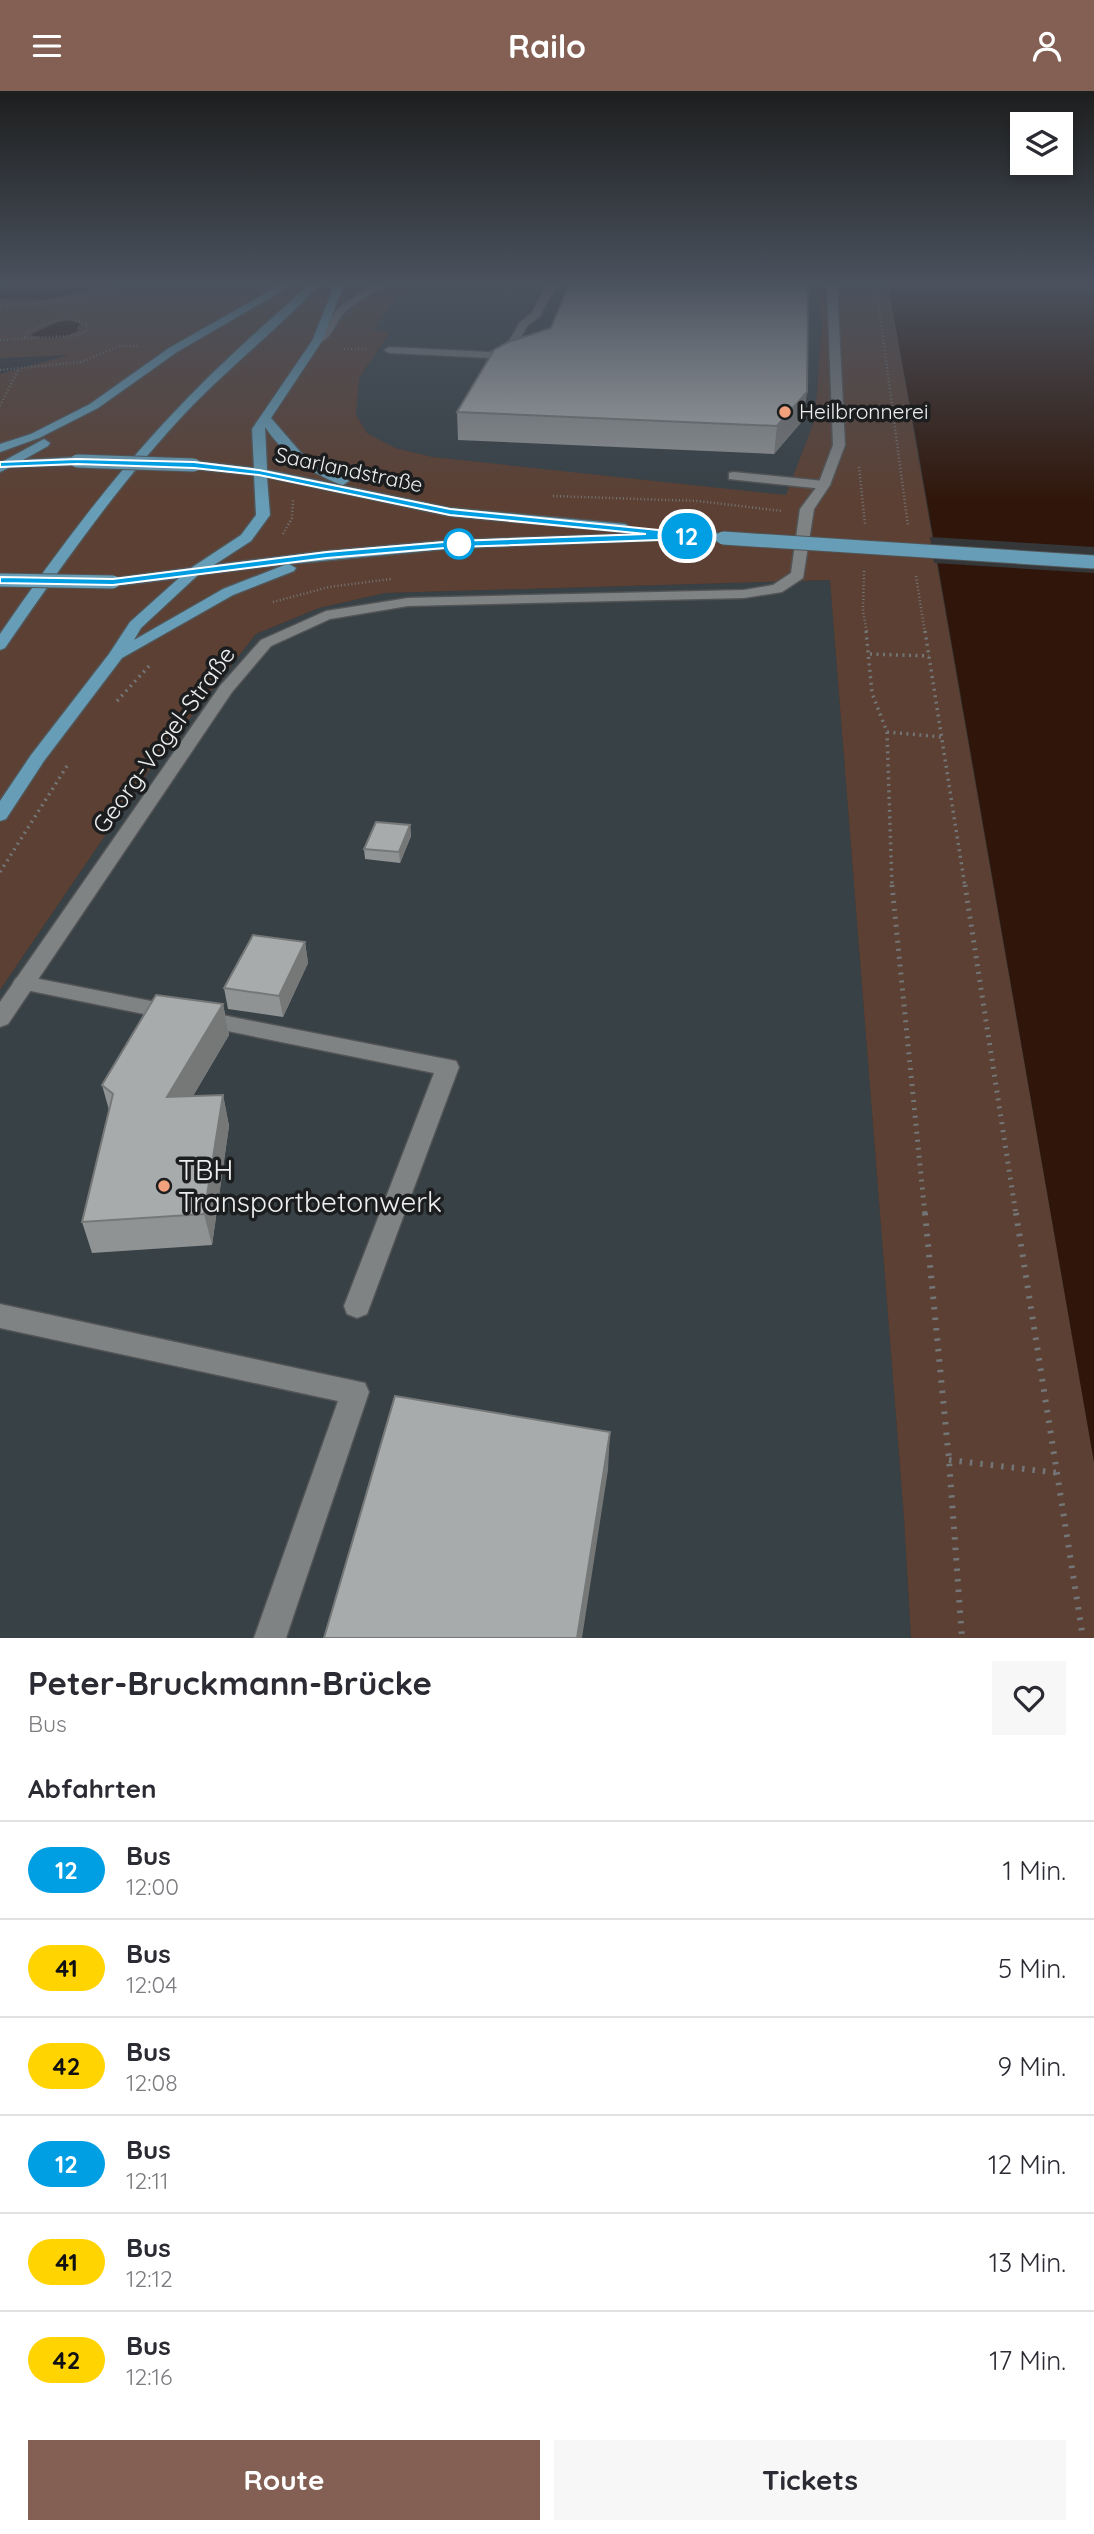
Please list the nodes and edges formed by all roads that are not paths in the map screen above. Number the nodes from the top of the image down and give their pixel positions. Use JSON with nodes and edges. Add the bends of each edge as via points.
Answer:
{"nodes":[{"id":1,"x":166,"y":356,"type":"edge"},
{"id":2,"x":238,"y":356,"type":"edge"},
{"id":3,"x":307,"y":356,"type":"edge"},
{"id":4,"x":835,"y":356,"type":"edge"},
{"id":5,"x":94,"y":406,"type":"junction"},
{"id":6,"x":266,"y":419,"type":"junction"},
{"id":7,"x":0,"y":448,"type":"edge"},
{"id":8,"x":2,"y":465,"type":"edge"},
{"id":9,"x":259,"y":472,"type":"junction"},
{"id":10,"x":733,"y":476,"type":"dead end"},
{"id":11,"x":824,"y":485,"type":"junction"},
{"id":12,"x":390,"y":500,"type":"junction"},
{"id":13,"x":688,"y":536,"type":"junction"},
{"id":14,"x":327,"y":555,"type":"junction"},
{"id":15,"x":1094,"y":562,"type":"edge"},
{"id":16,"x":194,"y":572,"type":"junction"},
{"id":17,"x":0,"y":580,"type":"edge"},
{"id":18,"x":0,"y":645,"type":"edge"},
{"id":19,"x":116,"y":656,"type":"junction"},
{"id":20,"x":0,"y":815,"type":"edge"},
{"id":21,"x":24,"y":983,"type":"junction"},
{"id":22,"x":0,"y":1019,"type":"edge"},
{"id":23,"x":357,"y":1306,"type":"dead end"},
{"id":24,"x":0,"y":1316,"type":"edge"},
{"id":25,"x":270,"y":1638,"type":"edge"}],
"edges":[{"from":1,"to":5,"type":"main road"},
{"from":2,"to":18,"type":"main road","via":[[150,446],[55,565]]},
{"from":3,"to":6,"type":"main road"},
{"from":4,"to":11,"type":"street","via":[[839,445]]},
{"from":5,"to":7,"type":"main road"},
{"from":5,"to":8,"type":"main road","via":[[93,412],[73,427]]},
{"from":6,"to":9,"type":"main road","via":[[258,429]]},
{"from":6,"to":12,"type":"main road","via":[[303,463]]},
{"from":8,"to":9,"type":"main road","name":"Saarlandstraße","bridge":true,"via":[[77,461]]},
{"from":9,"to":12,"type":"main road","name":"Saarlandstraße"},
{"from":9,"to":16,"type":"main road","via":[[263,515],[246,538]]},
{"from":10,"to":11,"type":"street"},
{"from":11,"to":21,"type":"street","name":"Georg-Vogel-Straße","via":[[807,509],[798,575],[777,589],[744,594],[408,602],[326,615],[265,643],[226,689]]},
{"from":12,"to":13,"type":"main road","name":"Saarlandstraße","via":[[450,512]]},
{"from":13,"to":14,"type":"main road","name":"Saarlandstraße","via":[[456,544]]},
{"from":13,"to":15,"type":"main road","name":"Saarlandstraße","bridge":true},
{"from":14,"to":16,"type":"main road","name":"Saarlandstraße"},
{"from":14,"to":19,"type":"main road","via":[[228,592]]},
{"from":16,"to":17,"type":"main road","name":"Saarlandstraße","bridge":true,"via":[[113,582]]},
{"from":16,"to":19,"type":"main road","via":[[135,625]]},
{"from":19,"to":20,"type":"main road"},
{"from":21,"to":22,"type":"street","name":"Georg-Vogel-Straße"},
{"from":21,"to":23,"type":"street","via":[[449,1067]]},
{"from":24,"to":25,"type":"street","via":[[355,1392]]}]}
